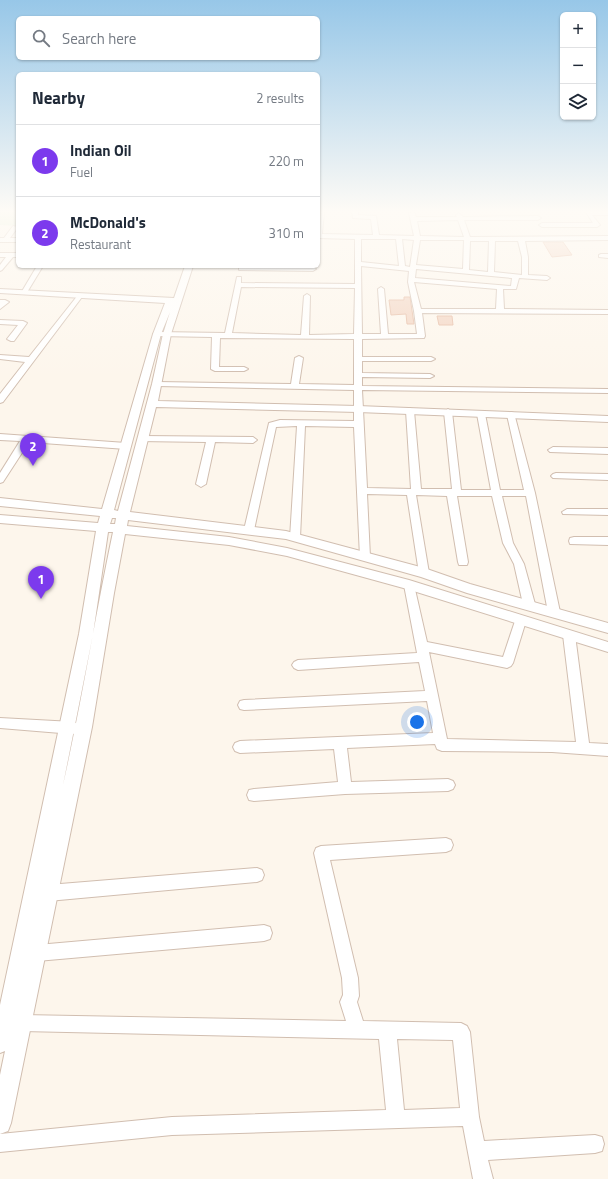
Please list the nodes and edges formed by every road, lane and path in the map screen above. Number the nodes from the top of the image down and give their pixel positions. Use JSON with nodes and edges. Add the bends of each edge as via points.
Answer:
{"nodes":[{"id":1,"x":358,"y":267,"type":"edge"},
{"id":2,"x":391,"y":267,"type":"edge"},
{"id":3,"x":466,"y":267,"type":"edge"},
{"id":4,"x":492,"y":267,"type":"edge"},
{"id":5,"x":525,"y":267,"type":"edge"},
{"id":6,"x":39,"y":268,"type":"edge"},
{"id":7,"x":180,"y":268,"type":"edge"},
{"id":8,"x":188,"y":268,"type":"edge"},
{"id":9,"x":241,"y":268,"type":"edge"},
{"id":10,"x":402,"y":268,"type":"joint"},
{"id":11,"x":413,"y":268,"type":"junction"},
{"id":12,"x":312,"y":269,"type":"dead end"},
{"id":13,"x":466,"y":271,"type":"junction"},
{"id":14,"x":492,"y":274,"type":"junction"},
{"id":15,"x":516,"y":276,"type":"junction"},
{"id":16,"x":525,"y":277,"type":"junction"},
{"id":17,"x":547,"y":278,"type":"dead end"},
{"id":18,"x":412,"y":280,"type":"junction"},
{"id":19,"x":238,"y":285,"type":"junction"},
{"id":20,"x":358,"y":286,"type":"junction"},
{"id":21,"x":500,"y":287,"type":"junction"},
{"id":22,"x":381,"y":289,"type":"dead end"},
{"id":23,"x":0,"y":291,"type":"edge"},
{"id":24,"x":24,"y":293,"type":"junction"},
{"id":25,"x":80,"y":296,"type":"junction"},
{"id":26,"x":307,"y":296,"type":"dead end"},
{"id":27,"x":175,"y":300,"type":"junction"},
{"id":28,"x":0,"y":302,"type":"edge"},
{"id":29,"x":0,"y":307,"type":"edge"},
{"id":30,"x":418,"y":311,"type":"junction"},
{"id":31,"x":500,"y":312,"type":"junction"},
{"id":32,"x":608,"y":312,"type":"edge"},
{"id":33,"x":0,"y":322,"type":"edge"},
{"id":34,"x":162,"y":334,"type":"junction"},
{"id":35,"x":216,"y":335,"type":"junction"},
{"id":36,"x":228,"y":335,"type":"junction"},
{"id":37,"x":305,"y":337,"type":"junction"},
{"id":38,"x":358,"y":337,"type":"junction"},
{"id":39,"x":385,"y":337,"type":"junction"},
{"id":40,"x":11,"y":339,"type":"dead end"},
{"id":41,"x":0,"y":357,"type":"edge"},
{"id":42,"x":299,"y":358,"type":"dead end"},
{"id":43,"x":358,"y":359,"type":"junction"},
{"id":44,"x":431,"y":359,"type":"dead end"},
{"id":45,"x":31,"y":360,"type":"junction"},
{"id":46,"x":244,"y":369,"type":"dead end"},
{"id":47,"x":358,"y":375,"type":"junction"},
{"id":48,"x":430,"y":376,"type":"dead end"},
{"id":49,"x":157,"y":384,"type":"junction"},
{"id":50,"x":295,"y":387,"type":"junction"},
{"id":51,"x":358,"y":388,"type":"junction"},
{"id":52,"x":608,"y":390,"type":"edge"},
{"id":53,"x":0,"y":400,"type":"edge"},
{"id":54,"x":151,"y":404,"type":"junction"},
{"id":55,"x":358,"y":408,"type":"junction"},
{"id":56,"x":410,"y":411,"type":"junction"},
{"id":57,"x":448,"y":412,"type":"junction"},
{"id":58,"x":481,"y":414,"type":"junction"},
{"id":59,"x":512,"y":415,"type":"junction"},
{"id":60,"x":608,"y":419,"type":"edge"},
{"id":61,"x":302,"y":424,"type":"junction"},
{"id":62,"x":359,"y":424,"type":"junction"},
{"id":63,"x":0,"y":437,"type":"edge"},
{"id":64,"x":26,"y":439,"type":"junction"},
{"id":65,"x":142,"y":439,"type":"junction"},
{"id":66,"x":211,"y":440,"type":"junction"},
{"id":67,"x":253,"y":440,"type":"dead end"},
{"id":68,"x":126,"y":446,"type":"junction"},
{"id":69,"x":553,"y":450,"type":"dead end"},
{"id":70,"x":608,"y":451,"type":"edge"},
{"id":71,"x":556,"y":476,"type":"dead end"},
{"id":72,"x":608,"y":477,"type":"edge"},
{"id":73,"x":0,"y":480,"type":"edge"},
{"id":74,"x":201,"y":484,"type":"dead end"},
{"id":75,"x":362,"y":490,"type":"junction"},
{"id":76,"x":414,"y":492,"type":"junction"},
{"id":77,"x":454,"y":492,"type":"junction"},
{"id":78,"x":496,"y":493,"type":"junction"},
{"id":79,"x":530,"y":493,"type":"junction"},
{"id":80,"x":0,"y":502,"type":"edge"},
{"id":81,"x":567,"y":512,"type":"dead end"},
{"id":82,"x":608,"y":512,"type":"edge"},
{"id":83,"x":107,"y":513,"type":"junction"},
{"id":84,"x":0,"y":518,"type":"edge"},
{"id":85,"x":122,"y":522,"type":"junction"},
{"id":86,"x":104,"y":527,"type":"junction"},
{"id":87,"x":249,"y":530,"type":"junction"},
{"id":88,"x":295,"y":538,"type":"junction"},
{"id":89,"x":574,"y":541,"type":"dead end"},
{"id":90,"x":608,"y":541,"type":"edge"},
{"id":91,"x":365,"y":557,"type":"junction"},
{"id":92,"x":463,"y":562,"type":"dead end"},
{"id":93,"x":424,"y":573,"type":"junction"},
{"id":94,"x":409,"y":585,"type":"junction"},
{"id":95,"x":529,"y":604,"type":"junction"},
{"id":96,"x":554,"y":612,"type":"junction"},
{"id":97,"x":520,"y":621,"type":"junction"},
{"id":98,"x":608,"y":628,"type":"edge"},
{"id":99,"x":569,"y":634,"type":"junction"},
{"id":100,"x":608,"y":647,"type":"edge"},
{"id":101,"x":423,"y":651,"type":"junction"},
{"id":102,"x":298,"y":665,"type":"dead end"},
{"id":103,"x":432,"y":696,"type":"junction"},
{"id":104,"x":244,"y":706,"type":"dead end"},
{"id":105,"x":1,"y":725,"type":"edge"},
{"id":106,"x":84,"y":727,"type":"junction"},
{"id":107,"x":66,"y":729,"type":"junction"},
{"id":108,"x":441,"y":738,"type":"junction"},
{"id":109,"x":340,"y":743,"type":"junction"},
{"id":110,"x":240,"y":747,"type":"dead end"},
{"id":111,"x":583,"y":748,"type":"junction"},
{"id":112,"x":608,"y":750,"type":"edge"},
{"id":113,"x":448,"y":784,"type":"dead end"},
{"id":114,"x":345,"y":788,"type":"junction"},
{"id":115,"x":254,"y":795,"type":"dead end"},
{"id":116,"x":446,"y":845,"type":"dead end"},
{"id":117,"x":257,"y":875,"type":"dead end"},
{"id":118,"x":48,"y":893,"type":"junction"},
{"id":119,"x":264,"y":933,"type":"dead end"},
{"id":120,"x":37,"y":953,"type":"junction"},
{"id":121,"x":13,"y":997,"type":"edge"},
{"id":122,"x":22,"y":1023,"type":"junction"},
{"id":123,"x":356,"y":1030,"type":"junction"},
{"id":124,"x":387,"y":1030,"type":"junction"},
{"id":125,"x":0,"y":1043,"type":"edge"},
{"id":126,"x":470,"y":1117,"type":"junction"},
{"id":127,"x":396,"y":1119,"type":"junction"},
{"id":128,"x":0,"y":1123,"type":"edge"},
{"id":129,"x":0,"y":1143,"type":"edge"},
{"id":130,"x":595,"y":1144,"type":"dead end"},
{"id":131,"x":477,"y":1151,"type":"junction"},
{"id":132,"x":483,"y":1179,"type":"edge"}],
"edges":[{"from":1,"to":20,"type":"street"},
{"from":2,"to":10,"type":"street"},
{"from":3,"to":13,"type":"street"},
{"from":4,"to":14,"type":"street"},
{"from":5,"to":16,"type":"street"},
{"from":6,"to":24,"type":"street"},
{"from":7,"to":27,"type":"street"},
{"from":8,"to":27,"type":"street"},
{"from":9,"to":12,"type":"street"},
{"from":9,"to":19,"type":"street"},
{"from":10,"to":11,"type":"street"},
{"from":11,"to":13,"type":"street"},
{"from":11,"to":18,"type":"street"},
{"from":13,"to":14,"type":"street"},
{"from":14,"to":15,"type":"street"},
{"from":15,"to":16,"type":"street"},
{"from":15,"to":21,"type":"street","via":[[514,288]]},
{"from":16,"to":17,"type":"street"},
{"from":18,"to":21,"type":"street"},
{"from":18,"to":30,"type":"street"},
{"from":19,"to":20,"type":"street"},
{"from":19,"to":36,"type":"street"},
{"from":20,"to":38,"type":"street"},
{"from":21,"to":31,"type":"street"},
{"from":22,"to":39,"type":"street"},
{"from":23,"to":24,"type":"street"},
{"from":24,"to":25,"type":"street"},
{"from":25,"to":27,"type":"street"},
{"from":25,"to":45,"type":"street"},
{"from":26,"to":37,"type":"street"},
{"from":27,"to":34,"type":"street"},
{"from":28,"to":29,"type":"street","via":[[5,302]]},
{"from":30,"to":31,"type":"street"},
{"from":30,"to":39,"type":"street","via":[[421,336]]},
{"from":31,"to":32,"type":"street"},
{"from":33,"to":40,"type":"street","via":[[23,323]]},
{"from":34,"to":35,"type":"street"},
{"from":34,"to":49,"type":"street"},
{"from":34,"to":68,"type":"street"},
{"from":35,"to":36,"type":"street"},
{"from":35,"to":46,"type":"street","via":[[215,370]]},
{"from":36,"to":37,"type":"street"},
{"from":37,"to":38,"type":"street"},
{"from":38,"to":39,"type":"street"},
{"from":38,"to":43,"type":"street"},
{"from":41,"to":45,"type":"street"},
{"from":42,"to":50,"type":"street"},
{"from":43,"to":44,"type":"street"},
{"from":43,"to":47,"type":"street"},
{"from":45,"to":53,"type":"street"},
{"from":47,"to":48,"type":"street"},
{"from":47,"to":51,"type":"street"},
{"from":49,"to":50,"type":"street"},
{"from":49,"to":54,"type":"street"},
{"from":50,"to":51,"type":"street"},
{"from":51,"to":52,"type":"street"},
{"from":51,"to":55,"type":"street"},
{"from":54,"to":55,"type":"street"},
{"from":54,"to":65,"type":"street"},
{"from":55,"to":56,"type":"street"},
{"from":55,"to":62,"type":"street"},
{"from":56,"to":57,"type":"street"},
{"from":56,"to":76,"type":"street"},
{"from":57,"to":58,"type":"street"},
{"from":57,"to":77,"type":"street"},
{"from":58,"to":59,"type":"street"},
{"from":58,"to":78,"type":"street"},
{"from":59,"to":60,"type":"street"},
{"from":59,"to":79,"type":"street"},
{"from":61,"to":62,"type":"street"},
{"from":61,"to":87,"type":"street","via":[[276,423],[271,427]]},
{"from":61,"to":88,"type":"street"},
{"from":62,"to":75,"type":"street"},
{"from":63,"to":64,"type":"street"},
{"from":64,"to":68,"type":"street"},
{"from":64,"to":73,"type":"street"},
{"from":65,"to":66,"type":"street"},
{"from":65,"to":85,"type":"street"},
{"from":66,"to":67,"type":"street"},
{"from":66,"to":74,"type":"street"},
{"from":68,"to":83,"type":"street"},
{"from":69,"to":70,"type":"street"},
{"from":71,"to":72,"type":"street"},
{"from":75,"to":76,"type":"street"},
{"from":75,"to":91,"type":"street"},
{"from":76,"to":77,"type":"street"},
{"from":76,"to":93,"type":"street"},
{"from":77,"to":78,"type":"street"},
{"from":77,"to":92,"type":"street"},
{"from":78,"to":79,"type":"street"},
{"from":78,"to":95,"type":"street","via":[[508,543],[519,564]]},
{"from":79,"to":96,"type":"street"},
{"from":80,"to":83,"type":"street"},
{"from":81,"to":82,"type":"street"},
{"from":83,"to":85,"type":"street"},
{"from":83,"to":86,"type":"street"},
{"from":84,"to":86,"type":"street"},
{"from":85,"to":86,"type":"street"},
{"from":85,"to":87,"type":"street"},
{"from":85,"to":94,"type":"street","via":[[280,550]]},
{"from":85,"to":106,"type":"street"},
{"from":86,"to":107,"type":"street","via":[[86,634]]},
{"from":87,"to":88,"type":"street"},
{"from":88,"to":91,"type":"street"},
{"from":89,"to":90,"type":"street"},
{"from":91,"to":93,"type":"street"},
{"from":93,"to":95,"type":"street","via":[[467,588]]},
{"from":94,"to":97,"type":"street"},
{"from":94,"to":101,"type":"street"},
{"from":95,"to":96,"type":"street"},
{"from":96,"to":98,"type":"street"},
{"from":97,"to":99,"type":"street"},
{"from":97,"to":101,"type":"street","via":[[507,663]]},
{"from":99,"to":100,"type":"street"},
{"from":99,"to":111,"type":"street"},
{"from":101,"to":102,"type":"street"},
{"from":101,"to":103,"type":"street"},
{"from":103,"to":104,"type":"street"},
{"from":103,"to":108,"type":"street"},
{"from":105,"to":107,"type":"street"},
{"from":106,"to":107,"type":"street"},
{"from":106,"to":118,"type":"street"},
{"from":107,"to":121,"type":"street"},
{"from":108,"to":109,"type":"street"},
{"from":108,"to":111,"type":"street","via":[[442,745]]},
{"from":109,"to":110,"type":"street"},
{"from":109,"to":114,"type":"street"},
{"from":111,"to":112,"type":"street"},
{"from":113,"to":114,"type":"street"},
{"from":114,"to":115,"type":"street"},
{"from":116,"to":123,"type":"street","via":[[320,853],[350,978],[351,996],[348,1002]]},
{"from":117,"to":118,"type":"street"},
{"from":118,"to":120,"type":"street"},
{"from":119,"to":120,"type":"street"},
{"from":120,"to":121,"type":"street"},
{"from":121,"to":122,"type":"street"},
{"from":121,"to":125,"type":"street"},
{"from":122,"to":123,"type":"street"},
{"from":122,"to":128,"type":"street"},
{"from":123,"to":124,"type":"street"},
{"from":124,"to":126,"type":"street","via":[[461,1032]]},
{"from":124,"to":127,"type":"street"},
{"from":126,"to":127,"type":"street"},
{"from":126,"to":131,"type":"street"},
{"from":127,"to":129,"type":"street","via":[[172,1126]]},
{"from":130,"to":131,"type":"street"},
{"from":131,"to":132,"type":"street"}]}
